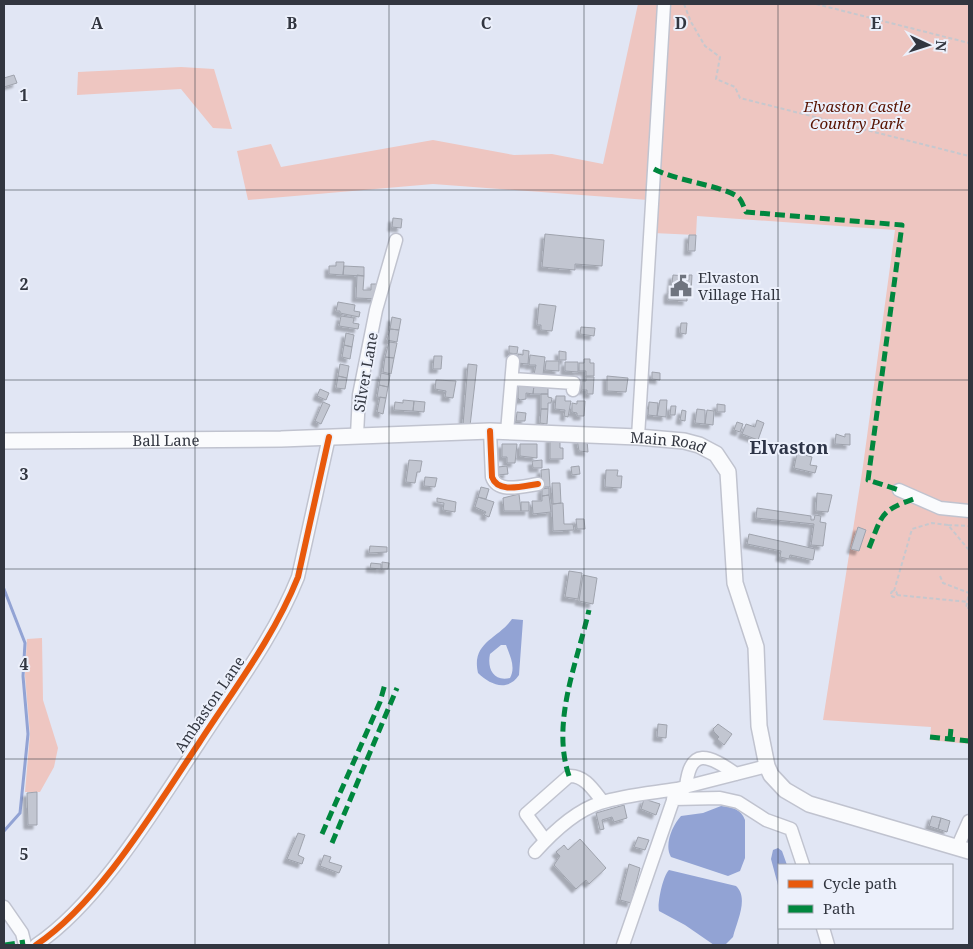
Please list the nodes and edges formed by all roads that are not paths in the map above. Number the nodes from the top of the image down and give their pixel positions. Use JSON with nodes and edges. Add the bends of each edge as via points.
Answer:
{"nodes":[{"id":1,"x":664,"y":4,"type":"edge"},
{"id":2,"x":396,"y":240,"type":"dead end"},
{"id":3,"x":574,"y":390,"type":"dead end"},
{"id":4,"x":490,"y":431,"type":"junction"},
{"id":5,"x":507,"y":432,"type":"junction"},
{"id":6,"x":356,"y":436,"type":"junction"},
{"id":7,"x":330,"y":437,"type":"junction"},
{"id":8,"x":638,"y":437,"type":"junction"},
{"id":9,"x":4,"y":441,"type":"edge"},
{"id":10,"x":538,"y":484,"type":"dead end"},
{"id":11,"x":899,"y":490,"type":"dead end"},
{"id":12,"x":969,"y":511,"type":"edge"},
{"id":13,"x":767,"y":766,"type":"junction"},
{"id":14,"x":736,"y":774,"type":"junction"},
{"id":15,"x":678,"y":792,"type":"junction"},
{"id":16,"x":603,"y":802,"type":"junction"},
{"id":17,"x":969,"y":821,"type":"edge"},
{"id":18,"x":546,"y":840,"type":"junction"},
{"id":19,"x":963,"y":850,"type":"edge"},
{"id":20,"x":535,"y":852,"type":"dead end"},
{"id":21,"x":803,"y":864,"type":"edge"},
{"id":22,"x":4,"y":907,"type":"edge"},
{"id":23,"x":823,"y":929,"type":"edge"},
{"id":24,"x":25,"y":945,"type":"edge"},
{"id":25,"x":36,"y":945,"type":"edge"},
{"id":26,"x":623,"y":945,"type":"edge"},
{"id":27,"x":828,"y":945,"type":"edge"}],
"edges":[{"from":1,"to":8,"type":"street"},
{"from":2,"to":6,"type":"street","name":"Silver Lane","via":[[376,310],[359,395]]},
{"from":3,"to":5,"type":"street","via":[[574,383],[509,370]]},
{"from":4,"to":5,"type":"main road","name":"Main Road"},
{"from":4,"to":6,"type":"main road","name":"Main Road"},
{"from":4,"to":10,"type":"street","via":[[494,483],[503,487]]},
{"from":5,"to":8,"type":"main road","name":"Main Road"},
{"from":6,"to":7,"type":"main road","name":"Main Road"},
{"from":7,"to":9,"type":"main road","name":"Ball Lane"},
{"from":7,"to":25,"type":"street","name":"Ambaston Lane","via":[[298,577],[260,650],[135,838],[75,911]]},
{"from":8,"to":13,"type":"main road","name":"Main Road","via":[[700,445],[716,454],[728,472],[735,583],[756,647],[760,726]]},
{"from":11,"to":12,"type":"street","via":[[940,508]]},
{"from":13,"to":14,"type":"street"},
{"from":13,"to":19,"type":"main road","via":[[785,790],[809,804]]},
{"from":14,"to":15,"type":"street"},
{"from":14,"to":15,"type":"street","via":[[707,757],[698,759],[687,770]]},
{"from":15,"to":16,"type":"street"},
{"from":15,"to":21,"type":"street","via":[[738,802],[766,820],[791,829]]},
{"from":15,"to":26,"type":"street"},
{"from":16,"to":18,"type":"street","via":[[576,815]]},
{"from":16,"to":18,"type":"street","via":[[586,782],[569,776],[526,814]]},
{"from":17,"to":19,"type":"street"},
{"from":18,"to":20,"type":"street"},
{"from":22,"to":24,"type":"street","via":[[22,933]]},
{"from":23,"to":27,"type":"street"}]}
